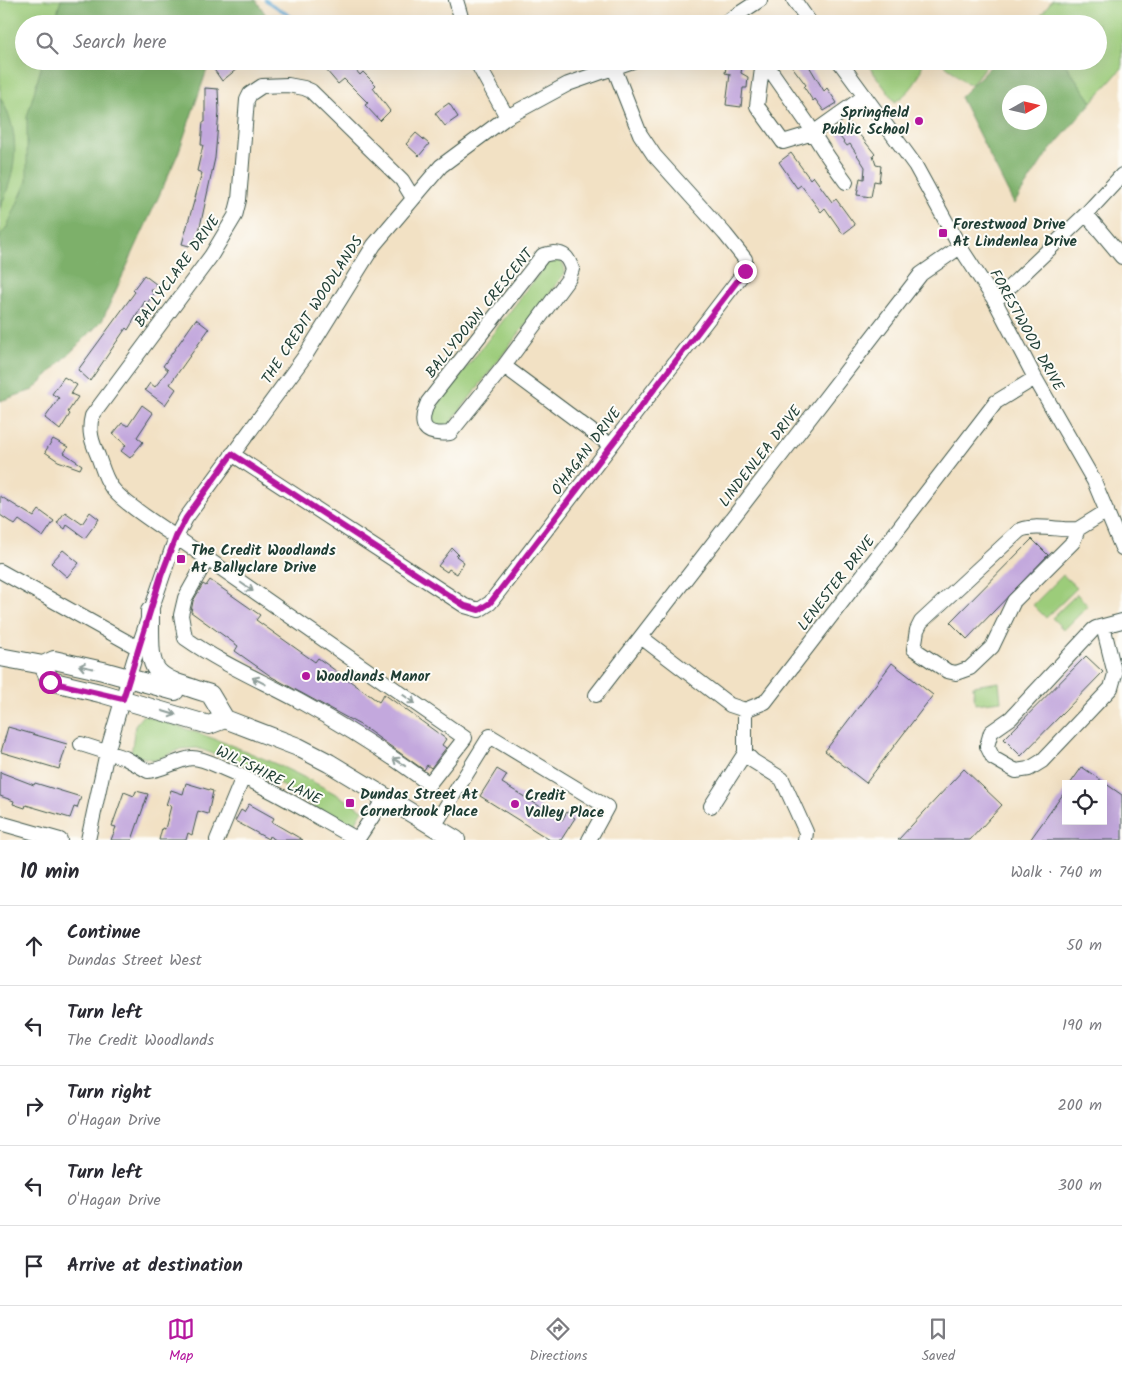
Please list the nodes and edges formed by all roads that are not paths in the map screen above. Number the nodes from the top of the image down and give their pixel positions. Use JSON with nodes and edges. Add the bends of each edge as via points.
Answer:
{"nodes":[{"id":1,"x":456,"y":0,"type":"edge"},
{"id":2,"x":760,"y":0,"type":"edge"},
{"id":3,"x":794,"y":0,"type":"edge"},
{"id":4,"x":460,"y":15,"type":"edge"},
{"id":5,"x":737,"y":15,"type":"edge"},
{"id":6,"x":805,"y":15,"type":"edge"},
{"id":7,"x":481,"y":70,"type":"edge"},
{"id":8,"x":608,"y":70,"type":"edge"},
{"id":9,"x":615,"y":70,"type":"edge"},
{"id":10,"x":762,"y":70,"type":"edge"},
{"id":11,"x":766,"y":70,"type":"edge"},
{"id":12,"x":846,"y":70,"type":"edge"},
{"id":13,"x":865,"y":96,"type":"junction"},
{"id":14,"x":507,"y":117,"type":"junction"},
{"id":15,"x":813,"y":133,"type":"junction"},
{"id":16,"x":1122,"y":175,"type":"edge"},
{"id":17,"x":846,"y":182,"type":"dead end"},
{"id":18,"x":413,"y":198,"type":"junction"},
{"id":19,"x":1086,"y":214,"type":"junction"},
{"id":20,"x":960,"y":247,"type":"junction"},
{"id":21,"x":1122,"y":257,"type":"edge"},
{"id":22,"x":995,"y":301,"type":"junction"},
{"id":23,"x":504,"y":366,"type":"junction"},
{"id":24,"x":1035,"y":378,"type":"junction"},
{"id":25,"x":610,"y":445,"type":"junction"},
{"id":26,"x":232,"y":454,"type":"junction"},
{"id":27,"x":1107,"y":511,"type":"junction"},
{"id":28,"x":1078,"y":529,"type":"junction"},
{"id":29,"x":176,"y":537,"type":"junction"},
{"id":30,"x":1122,"y":548,"type":"edge"},
{"id":31,"x":207,"y":559,"type":"junction"},
{"id":32,"x":0,"y":571,"type":"edge"},
{"id":33,"x":150,"y":611,"type":"junction"},
{"id":34,"x":1122,"y":621,"type":"edge"},
{"id":35,"x":1103,"y":626,"type":"junction"},
{"id":36,"x":641,"y":637,"type":"junction"},
{"id":37,"x":138,"y":648,"type":"junction"},
{"id":38,"x":0,"y":656,"type":"edge"},
{"id":39,"x":43,"y":665,"type":"junction"},
{"id":40,"x":129,"y":678,"type":"junction"},
{"id":41,"x":596,"y":695,"type":"dead end"},
{"id":42,"x":123,"y":699,"type":"junction"},
{"id":43,"x":745,"y":710,"type":"junction"},
{"id":44,"x":221,"y":712,"type":"junction"},
{"id":45,"x":81,"y":744,"type":"dead end"},
{"id":46,"x":107,"y":752,"type":"junction"},
{"id":47,"x":745,"y":754,"type":"junction"},
{"id":48,"x":243,"y":777,"type":"junction"},
{"id":49,"x":386,"y":796,"type":"junction"},
{"id":50,"x":711,"y":806,"type":"dead end"},
{"id":51,"x":0,"y":823,"type":"edge"},
{"id":52,"x":434,"y":826,"type":"junction"},
{"id":53,"x":60,"y":840,"type":"edge"},
{"id":54,"x":88,"y":840,"type":"edge"},
{"id":55,"x":217,"y":840,"type":"edge"},
{"id":56,"x":357,"y":840,"type":"edge"},
{"id":57,"x":456,"y":840,"type":"edge"},
{"id":58,"x":588,"y":840,"type":"edge"},
{"id":59,"x":806,"y":840,"type":"edge"}],
"edges":[{"from":1,"to":4,"type":"street"},
{"from":2,"to":5,"type":"street"},
{"from":3,"to":6,"type":"street"},
{"from":7,"to":14,"type":"street"},
{"from":8,"to":14,"type":"street","name":"THE CREDIT WOODLANDS","via":[[568,84]]},
{"from":9,"to":25,"type":"street","name":"O'HAGAN DRIVE","via":[[640,134],[654,155],[745,259],[745,271]]},
{"from":10,"to":15,"type":"street","via":[[757,106],[783,142]]},
{"from":11,"to":15,"type":"street","via":[[771,71]]},
{"from":12,"to":13,"type":"street","name":"FORESTWOOD DRIVE"},
{"from":13,"to":15,"type":"street"},
{"from":13,"to":20,"type":"street","name":"FORESTWOOD DRIVE","via":[[915,165]]},
{"from":14,"to":18,"type":"street","name":"THE CREDIT WOODLANDS","via":[[441,166]]},
{"from":15,"to":17,"type":"street"},
{"from":16,"to":19,"type":"street"},
{"from":18,"to":26,"type":"street","name":"THE CREDIT WOODLANDS","via":[[374,244],[306,356]]},
{"from":18,"to":29,"type":"street","name":"BALLYCLARE DRIVE","via":[[402,180],[310,92],[295,86],[269,85],[250,94],[235,216],[210,256],[90,422],[90,439],[112,488]]},
{"from":19,"to":21,"type":"street"},
{"from":19,"to":22,"type":"street"},
{"from":20,"to":22,"type":"street","name":"FORESTWOOD DRIVE"},
{"from":20,"to":36,"type":"street","name":"LINDENLEA DRIVE","via":[[922,274]]},
{"from":22,"to":24,"type":"street","name":"FORESTWOOD DRIVE"},
{"from":23,"to":23,"type":"street","name":"BALLYDOWN CRESCENT","via":[[569,278],[572,269],[563,254],[543,255],[428,402],[422,423],[428,431],[437,435],[450,433]]},
{"from":23,"to":25,"type":"street"},
{"from":24,"to":27,"type":"street","name":"FORESTWOOD DRIVE","via":[[1091,475]]},
{"from":24,"to":43,"type":"street","name":"LENESTER DRIVE","via":[[996,402],[764,702]]},
{"from":25,"to":26,"type":"street","name":"O'HAGAN DRIVE","via":[[490,603],[479,610],[465,606]]},
{"from":26,"to":29,"type":"street","name":"THE CREDIT WOODLANDS"},
{"from":27,"to":28,"type":"street"},
{"from":27,"to":30,"type":"street","name":"FORESTWOOD DRIVE"},
{"from":28,"to":28,"type":"street","via":[[1073,542],[1010,607],[994,643],[978,662],[965,670],[951,673],[914,649],[921,622],[1018,531],[1030,527]]},
{"from":29,"to":31,"type":"street"},
{"from":29,"to":33,"type":"street","name":"THE CREDIT WOODLANDS"},
{"from":31,"to":31,"type":"street","one_way":true,"via":[[465,738],[429,784],[398,761],[299,701],[214,658],[186,638],[181,615],[185,598]]},
{"from":32,"to":37,"type":"street"},
{"from":33,"to":37,"type":"street","name":"THE CREDIT WOODLANDS"},
{"from":33,"to":44,"type":"main road","via":[[150,660],[154,668],[173,682],[210,694]]},
{"from":34,"to":35,"type":"street"},
{"from":35,"to":35,"type":"street","via":[[1094,630],[1011,718],[989,734],[987,746],[993,758],[1016,771],[1039,764],[1111,688],[1114,674]]},
{"from":36,"to":41,"type":"street","name":"LINDENLEA DRIVE"},
{"from":36,"to":43,"type":"street","via":[[730,704]]},
{"from":37,"to":40,"type":"street","name":"THE CREDIT WOODLANDS"},
{"from":38,"to":39,"type":"main road"},
{"from":40,"to":39,"type":"main road","one_way":true,"via":[[54,660]]},
{"from":39,"to":42,"type":"main road","via":[[50,682]]},
{"from":40,"to":42,"type":"street","name":"THE CREDIT WOODLANDS"},
{"from":40,"to":44,"type":"main road"},
{"from":42,"to":44,"type":"main road","one_way":true,"via":[[209,725]]},
{"from":42,"to":46,"type":"street","name":"THE CREDIT WOODLANDS"},
{"from":43,"to":47,"type":"street"},
{"from":44,"to":49,"type":"main road","via":[[298,747]]},
{"from":45,"to":46,"type":"street","name":"WILTSHIRE LANE"},
{"from":46,"to":48,"type":"street","name":"WILTSHIRE LANE","via":[[148,772],[193,758]]},
{"from":46,"to":54,"type":"street","name":"THE CREDIT WOODLANDS"},
{"from":47,"to":50,"type":"street"},
{"from":47,"to":59,"type":"street","via":[[782,779],[806,832]]},
{"from":48,"to":55,"type":"street"},
{"from":48,"to":56,"type":"street","name":"WILTSHIRE LANE"},
{"from":49,"to":52,"type":"main road"},
{"from":49,"to":56,"type":"street"},
{"from":51,"to":53,"type":"street"},
{"from":52,"to":57,"type":"main road"},
{"from":52,"to":58,"type":"street","via":[[490,736],[607,807]]}]}
